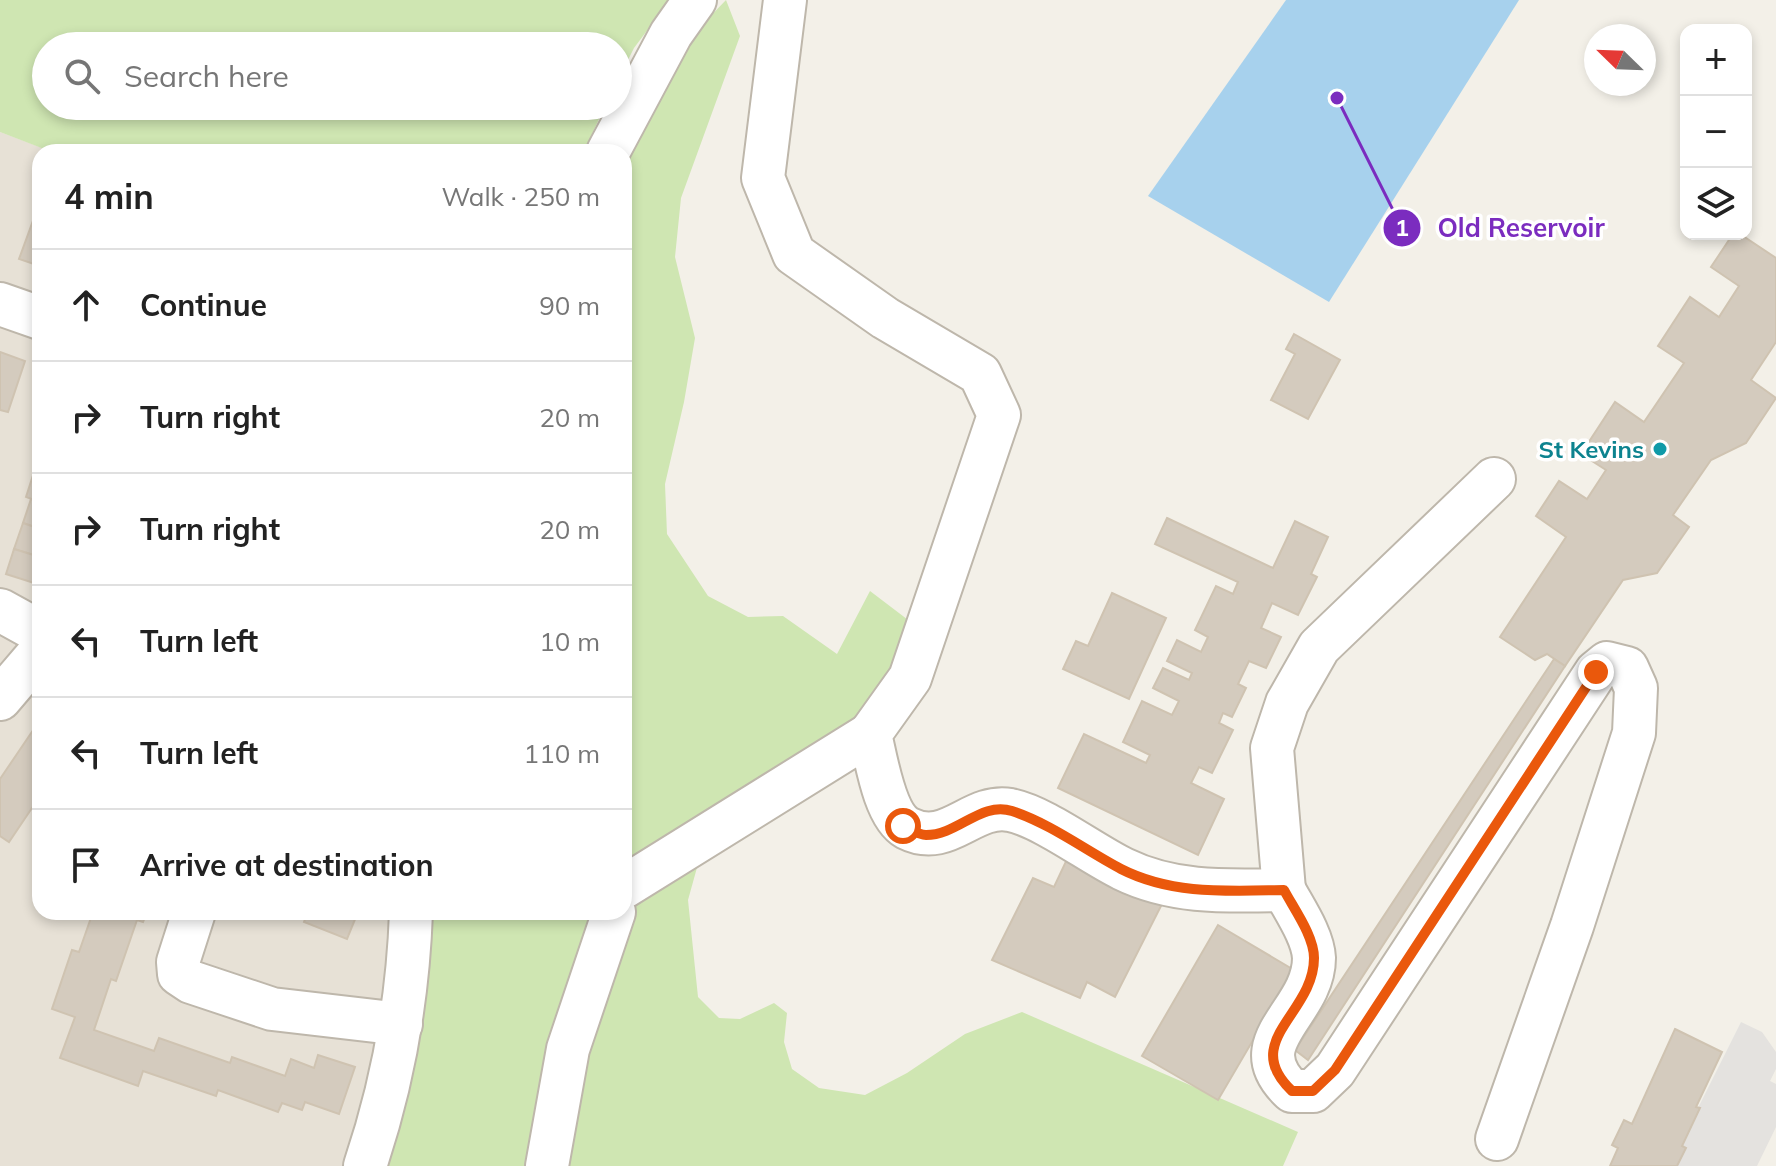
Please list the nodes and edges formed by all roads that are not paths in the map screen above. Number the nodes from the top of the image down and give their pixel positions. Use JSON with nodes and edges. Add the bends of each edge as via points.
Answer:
{"nodes":[{"id":1,"x":695,"y":0,"type":"edge"},
{"id":2,"x":785,"y":0,"type":"edge"},
{"id":3,"x":632,"y":107,"type":"edge"},
{"id":4,"x":625,"y":120,"type":"edge"},
{"id":5,"x":612,"y":144,"type":"edge"},
{"id":6,"x":0,"y":304,"type":"edge"},
{"id":7,"x":32,"y":315,"type":"edge"},
{"id":8,"x":1494,"y":479,"type":"dead end"},
{"id":9,"x":0,"y":610,"type":"edge"},
{"id":10,"x":32,"y":628,"type":"edge"},
{"id":11,"x":32,"y":661,"type":"edge"},
{"id":12,"x":0,"y":699,"type":"edge"},
{"id":13,"x":870,"y":734,"type":"junction"},
{"id":14,"x":632,"y":882,"type":"edge"},
{"id":15,"x":1284,"y":890,"type":"junction"},
{"id":16,"x":191,"y":920,"type":"edge"},
{"id":17,"x":411,"y":920,"type":"edge"},
{"id":18,"x":611,"y":920,"type":"edge"},
{"id":19,"x":401,"y":1024,"type":"junction"},
{"id":20,"x":1497,"y":1139,"type":"dead end"},
{"id":21,"x":365,"y":1166,"type":"edge"},
{"id":22,"x":547,"y":1166,"type":"edge"}],
"edges":[{"from":1,"to":3,"type":"street"},
{"from":2,"to":13,"type":"street","via":[[763,178],[794,254],[885,318],[980,374],[999,415],[910,678]]},
{"from":4,"to":5,"type":"street"},
{"from":6,"to":7,"type":"street"},
{"from":8,"to":15,"type":"street","via":[[1319,647],[1287,703],[1272,748]]},
{"from":9,"to":10,"type":"street"},
{"from":11,"to":12,"type":"street"},
{"from":13,"to":14,"type":"street"},
{"from":13,"to":15,"type":"street","via":[[886,798],[903,826],[925,835],[956,828],[981,812],[1009,810],[1125,871],[1175,888]]},
{"from":15,"to":20,"type":"street","via":[[1314,957],[1308,987],[1275,1042],[1271,1062],[1292,1091],[1313,1091],[1335,1070],[1596,672],[1607,663],[1627,668],[1636,688],[1634,733]]},
{"from":16,"to":19,"type":"street","via":[[178,962],[179,974],[191,982],[272,1009]]},
{"from":17,"to":19,"type":"street"},
{"from":18,"to":22,"type":"street","via":[[568,1049]]},
{"from":19,"to":21,"type":"street","via":[[384,1111]]}]}
